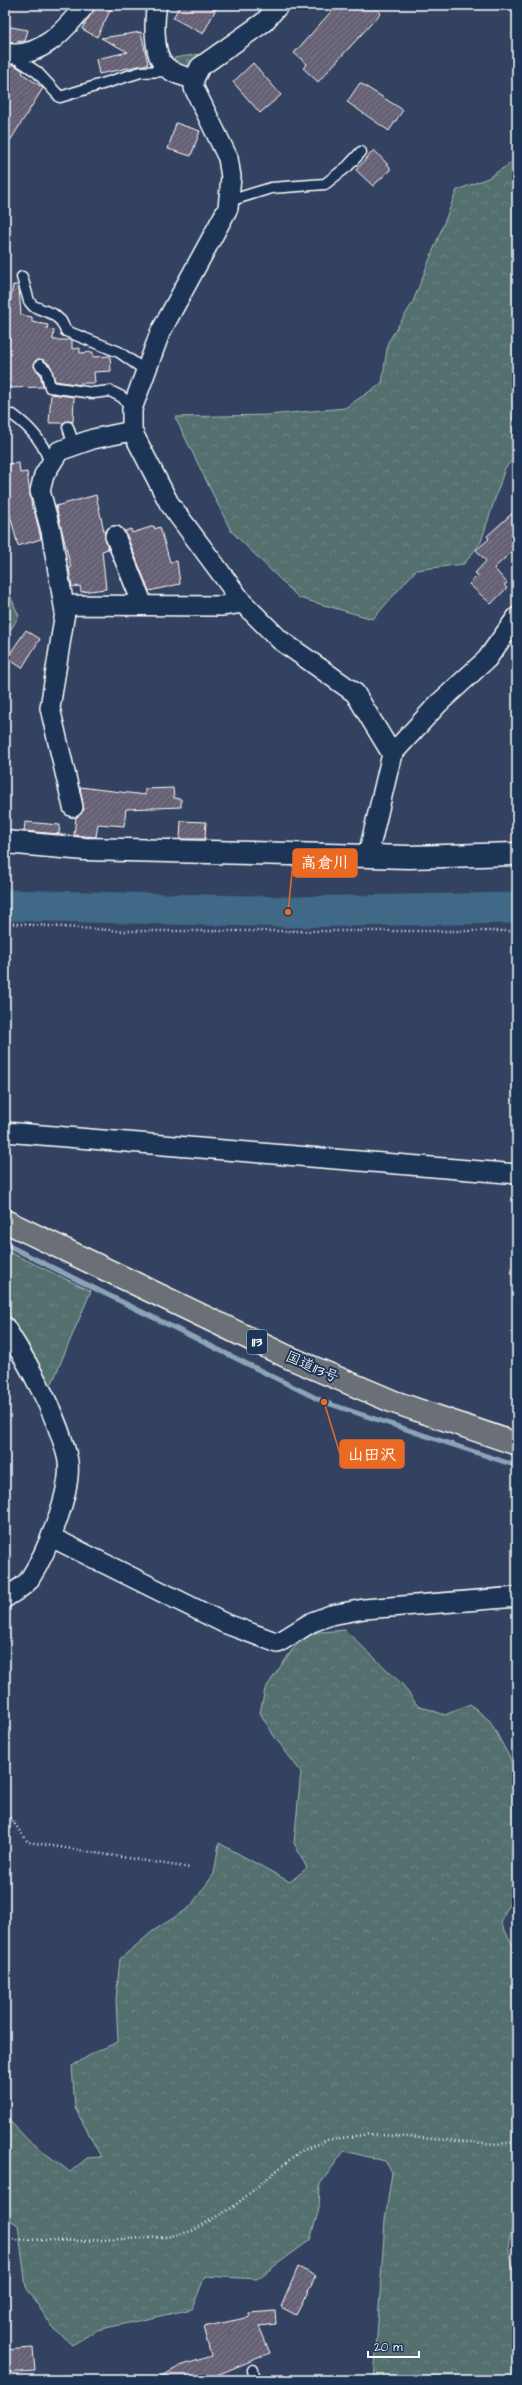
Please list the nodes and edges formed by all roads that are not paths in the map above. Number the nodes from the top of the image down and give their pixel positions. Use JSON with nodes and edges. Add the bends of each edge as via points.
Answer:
{"nodes":[{"id":1,"x":85,"y":5,"type":"edge"},
{"id":2,"x":157,"y":5,"type":"edge"},
{"id":3,"x":279,"y":5,"type":"edge"},
{"id":4,"x":7,"y":54,"type":"edge"},
{"id":5,"x":171,"y":70,"type":"junction"},
{"id":6,"x":194,"y":79,"type":"junction"},
{"id":7,"x":361,"y":152,"type":"dead end"},
{"id":8,"x":229,"y":200,"type":"junction"},
{"id":9,"x":22,"y":277,"type":"dead end"},
{"id":10,"x":40,"y":365,"type":"dead end"},
{"id":11,"x":146,"y":371,"type":"junction"},
{"id":12,"x":132,"y":409,"type":"junction"},
{"id":13,"x":13,"y":415,"type":"dead end"},
{"id":14,"x":68,"y":428,"type":"dead end"},
{"id":15,"x":132,"y":431,"type":"junction"},
{"id":16,"x":74,"y":446,"type":"junction"},
{"id":17,"x":50,"y":465,"type":"junction"},
{"id":18,"x":115,"y":536,"type":"dead end"},
{"id":19,"x":243,"y":603,"type":"junction"},
{"id":20,"x":64,"y":605,"type":"junction"},
{"id":21,"x":143,"y":605,"type":"junction"},
{"id":22,"x":517,"y":617,"type":"edge"},
{"id":23,"x":392,"y":754,"type":"junction"},
{"id":24,"x":73,"y":807,"type":"dead end"},
{"id":25,"x":5,"y":842,"type":"edge"},
{"id":26,"x":517,"y":854,"type":"edge"},
{"id":27,"x":368,"y":855,"type":"junction"},
{"id":28,"x":5,"y":1132,"type":"edge"},
{"id":29,"x":517,"y":1174,"type":"edge"},
{"id":30,"x":5,"y":1221,"type":"edge"},
{"id":31,"x":5,"y":1327,"type":"edge"},
{"id":32,"x":517,"y":1444,"type":"edge"},
{"id":33,"x":51,"y":1537,"type":"junction"},
{"id":34,"x":517,"y":1597,"type":"edge"},
{"id":35,"x":5,"y":1598,"type":"edge"}],
"edges":[{"from":1,"to":4,"type":"street","via":[[67,28],[44,46],[25,53]]},
{"from":2,"to":5,"type":"street","via":[[157,46],[164,66]]},
{"from":3,"to":6,"type":"street","via":[[264,22],[200,67]]},
{"from":4,"to":5,"type":"lane","via":[[37,72],[60,97],[141,72]]},
{"from":5,"to":6,"type":"street","via":[[177,75]]},
{"from":6,"to":8,"type":"street","via":[[194,88],[228,158],[231,177]]},
{"from":7,"to":8,"type":"lane","via":[[325,184],[271,188]]},
{"from":8,"to":11,"type":"street","via":[[228,208],[160,332]]},
{"from":9,"to":11,"type":"lane","via":[[28,302],[33,306],[53,314],[61,321],[66,331],[119,352]]},
{"from":10,"to":12,"type":"lane","via":[[46,370],[50,387],[93,393],[110,391],[122,396]]},
{"from":11,"to":12,"type":"street"},
{"from":12,"to":15,"type":"street"},
{"from":13,"to":17,"type":"lane","via":[[38,438],[47,452]]},
{"from":14,"to":16,"type":"lane"},
{"from":15,"to":16,"type":"street","via":[[93,439]]},
{"from":15,"to":19,"type":"street","via":[[169,503],[193,539],[222,572]]},
{"from":16,"to":17,"type":"street","via":[[59,451]]},
{"from":17,"to":20,"type":"street","via":[[44,475],[40,491],[52,538]]},
{"from":18,"to":21,"type":"street"},
{"from":19,"to":21,"type":"street","via":[[221,606]]},
{"from":19,"to":23,"type":"street","via":[[280,640],[355,693]]},
{"from":20,"to":21,"type":"street"},
{"from":20,"to":24,"type":"street","via":[[62,640],[50,708]]},
{"from":22,"to":23,"type":"street","via":[[488,660],[438,704]]},
{"from":23,"to":27,"type":"street"},
{"from":25,"to":27,"type":"street","via":[[85,849]]},
{"from":26,"to":27,"type":"street","via":[[409,857]]},
{"from":28,"to":29,"type":"street"},
{"from":30,"to":32,"type":"highway","name":"国道113号","number":"113","via":[[309,1366],[394,1402]]},
{"from":31,"to":33,"type":"street","via":[[57,1423],[68,1458],[64,1495]]},
{"from":33,"to":34,"type":"street","via":[[224,1623],[278,1643],[312,1622],[331,1615],[364,1609]]},
{"from":33,"to":35,"type":"street","via":[[28,1581]]}]}
